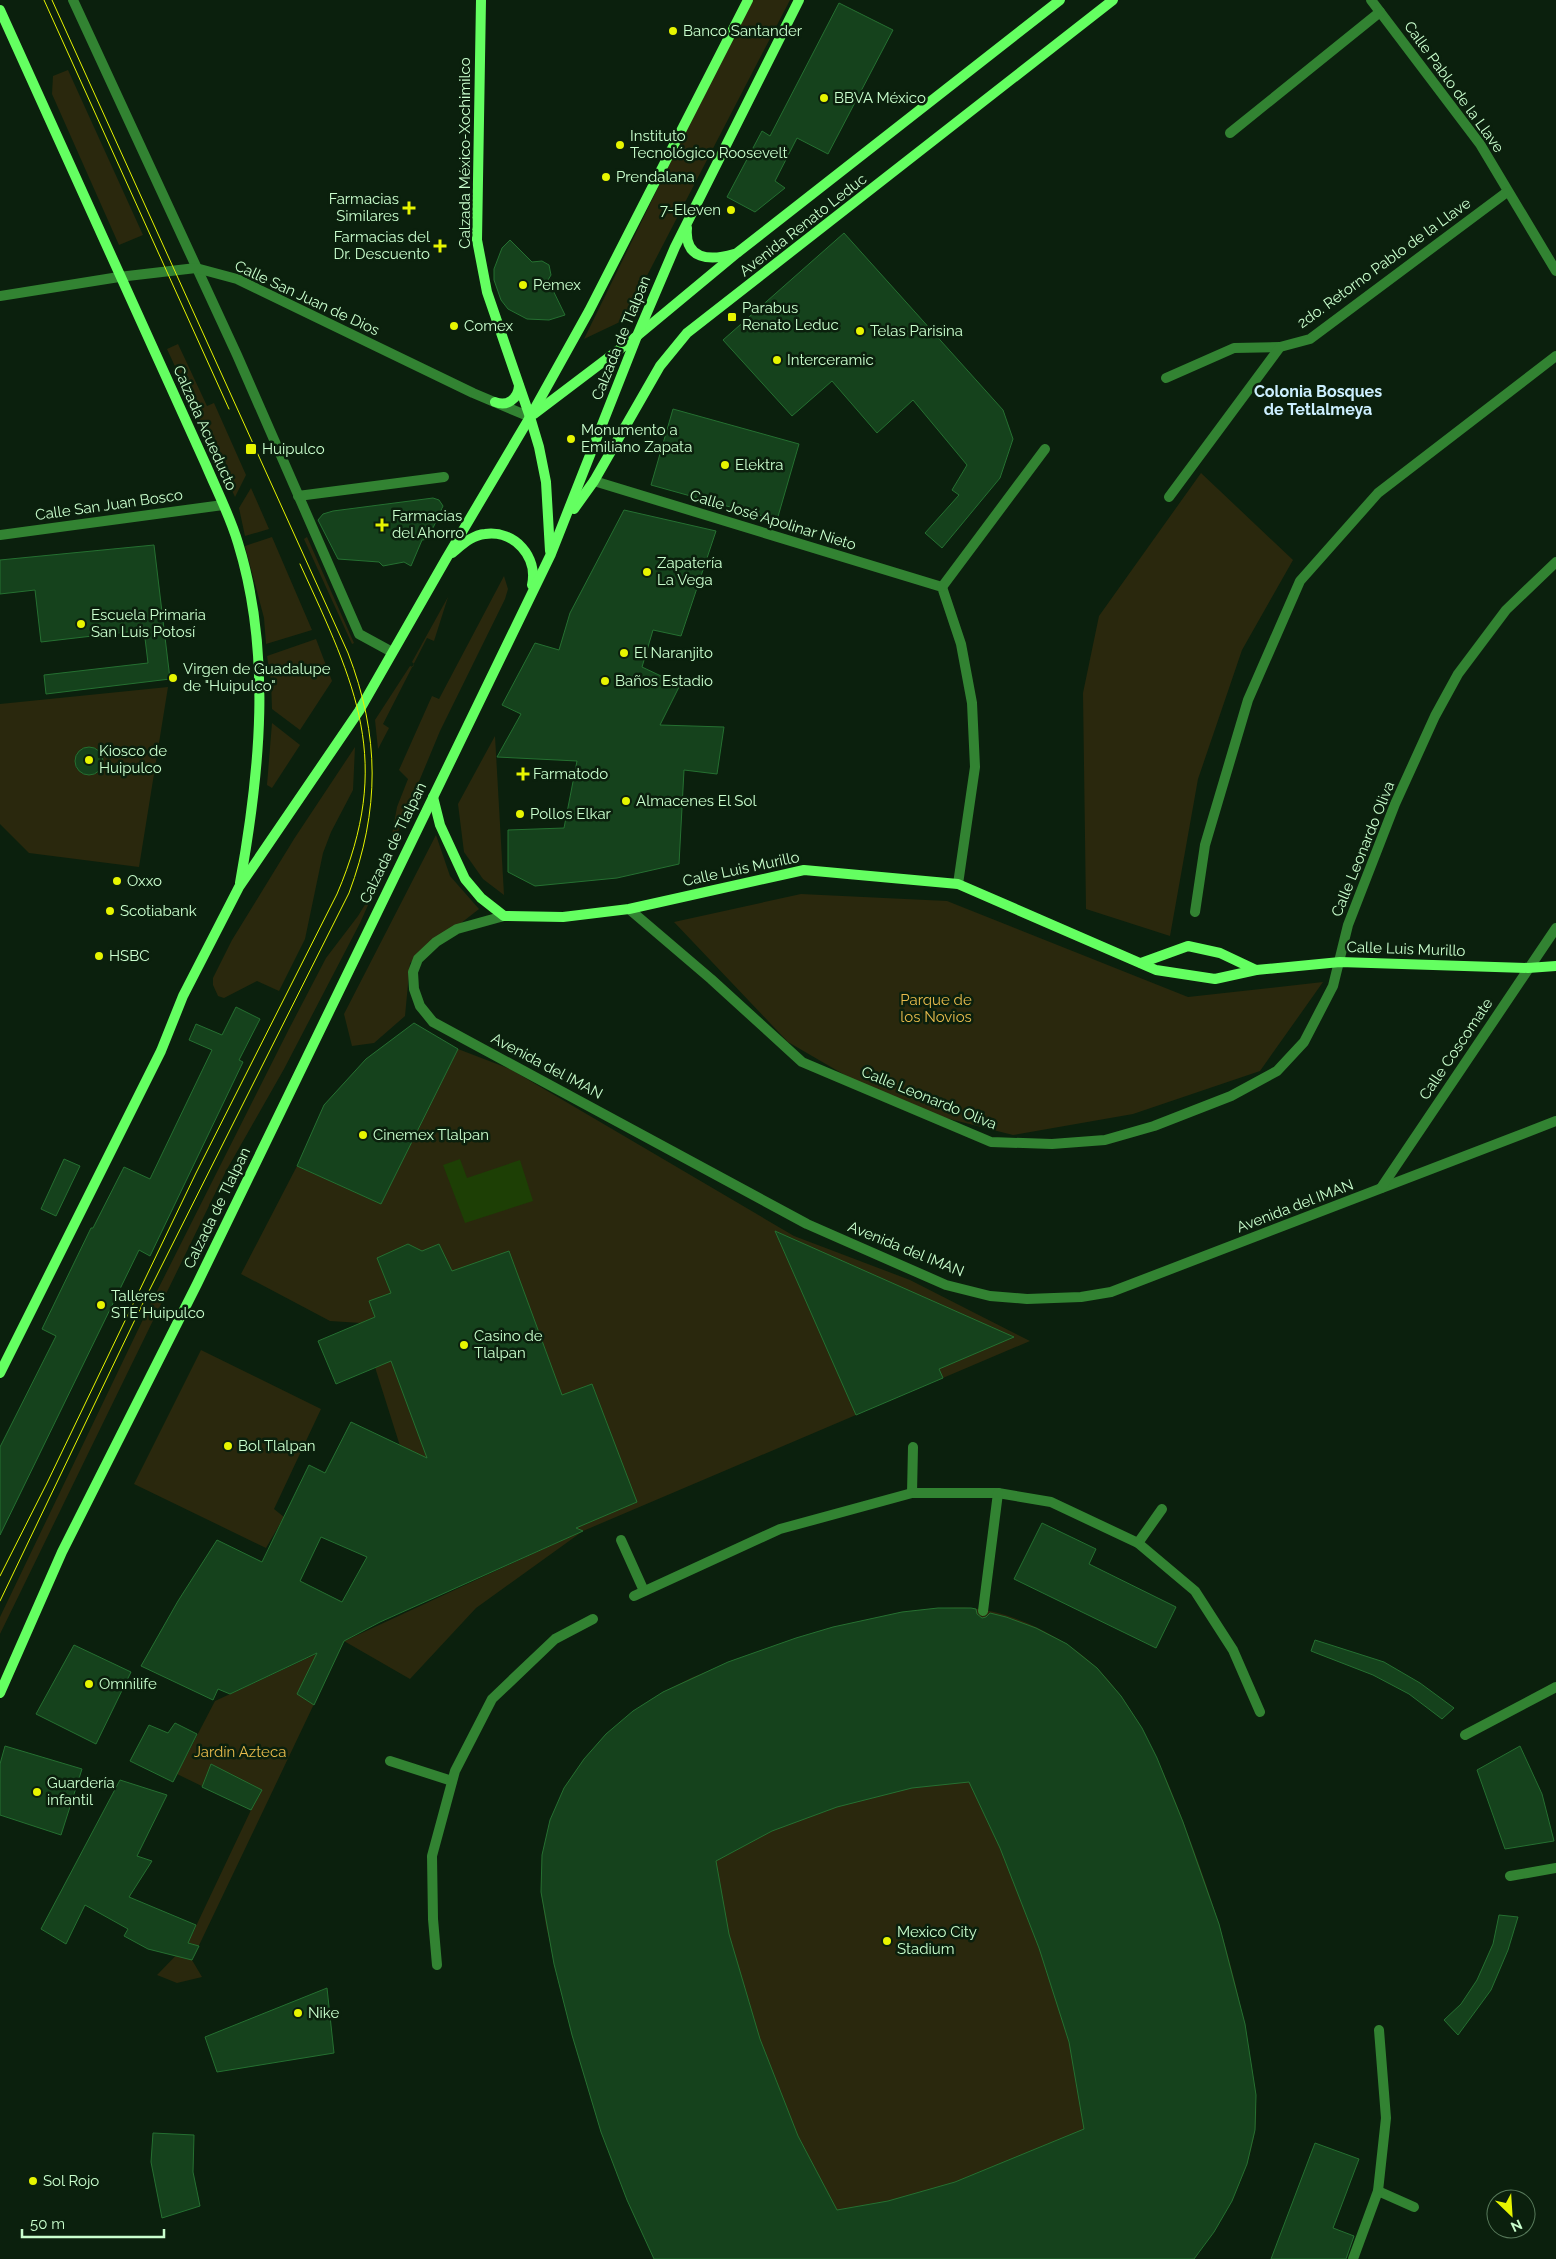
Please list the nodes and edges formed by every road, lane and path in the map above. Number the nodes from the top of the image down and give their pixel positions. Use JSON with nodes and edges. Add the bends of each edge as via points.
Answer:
{"nodes":[{"id":1,"x":73,"y":0,"type":"edge"},
{"id":2,"x":481,"y":0,"type":"edge"},
{"id":3,"x":748,"y":0,"type":"edge"},
{"id":4,"x":799,"y":0,"type":"edge"},
{"id":5,"x":1060,"y":0,"type":"edge"},
{"id":6,"x":1113,"y":0,"type":"edge"},
{"id":7,"x":1371,"y":0,"type":"edge"},
{"id":8,"x":0,"y":10,"type":"edge"},
{"id":9,"x":1380,"y":12,"type":"junction"},
{"id":10,"x":1230,"y":133,"type":"dead end"},
{"id":11,"x":1507,"y":192,"type":"junction"},
{"id":12,"x":689,"y":221,"type":"junction"},
{"id":13,"x":737,"y":253,"type":"junction"},
{"id":14,"x":196,"y":268,"type":"junction"},
{"id":15,"x":1556,"y":271,"type":"edge"},
{"id":16,"x":119,"y":277,"type":"junction"},
{"id":17,"x":0,"y":296,"type":"edge"},
{"id":18,"x":637,"y":336,"type":"junction"},
{"id":19,"x":1280,"y":347,"type":"junction"},
{"id":20,"x":1556,"y":356,"type":"edge"},
{"id":21,"x":1166,"y":378,"type":"dead end"},
{"id":22,"x":519,"y":386,"type":"junction"},
{"id":23,"x":495,"y":402,"type":"junction"},
{"id":24,"x":530,"y":417,"type":"junction"},
{"id":25,"x":1045,"y":449,"type":"dead end"},
{"id":26,"x":444,"y":477,"type":"dead end"},
{"id":27,"x":594,"y":481,"type":"junction"},
{"id":28,"x":298,"y":496,"type":"junction"},
{"id":29,"x":1169,"y":497,"type":"dead end"},
{"id":30,"x":223,"y":505,"type":"junction"},
{"id":31,"x":565,"y":522,"type":"junction"},
{"id":32,"x":0,"y":535,"type":"edge"},
{"id":33,"x":551,"y":554,"type":"junction"},
{"id":34,"x":446,"y":558,"type":"junction"},
{"id":35,"x":1556,"y":562,"type":"edge"},
{"id":36,"x":942,"y":587,"type":"junction"},
{"id":37,"x":532,"y":590,"type":"junction"},
{"id":38,"x":392,"y":652,"type":"junction"},
{"id":39,"x":432,"y":797,"type":"junction"},
{"id":40,"x":958,"y":884,"type":"junction"},
{"id":41,"x":239,"y":887,"type":"junction"},
{"id":42,"x":629,"y":909,"type":"junction"},
{"id":43,"x":1196,"y":912,"type":"dead end"},
{"id":44,"x":504,"y":916,"type":"junction"},
{"id":45,"x":1556,"y":928,"type":"edge"},
{"id":46,"x":1340,"y":962,"type":"junction"},
{"id":47,"x":1141,"y":963,"type":"junction"},
{"id":48,"x":1556,"y":966,"type":"edge"},
{"id":49,"x":1528,"y":968,"type":"junction"},
{"id":50,"x":1256,"y":970,"type":"junction"},
{"id":51,"x":1556,"y":1122,"type":"edge"},
{"id":52,"x":1381,"y":1188,"type":"junction"},
{"id":53,"x":0,"y":1373,"type":"edge"},
{"id":54,"x":913,"y":1447,"type":"dead end"},
{"id":55,"x":912,"y":1493,"type":"junction"},
{"id":56,"x":998,"y":1494,"type":"junction"},
{"id":57,"x":1162,"y":1509,"type":"dead end"},
{"id":58,"x":621,"y":1540,"type":"dead end"},
{"id":59,"x":1138,"y":1543,"type":"junction"},
{"id":60,"x":644,"y":1591,"type":"junction"},
{"id":61,"x":634,"y":1596,"type":"dead end"},
{"id":62,"x":983,"y":1611,"type":"dead end"},
{"id":63,"x":593,"y":1619,"type":"dead end"},
{"id":64,"x":1556,"y":1687,"type":"edge"},
{"id":65,"x":0,"y":1693,"type":"edge"},
{"id":66,"x":1260,"y":1712,"type":"dead end"},
{"id":67,"x":1465,"y":1735,"type":"dead end"},
{"id":68,"x":390,"y":1761,"type":"dead end"},
{"id":69,"x":452,"y":1781,"type":"junction"},
{"id":70,"x":1556,"y":1868,"type":"edge"},
{"id":71,"x":1510,"y":1876,"type":"dead end"},
{"id":72,"x":437,"y":1965,"type":"dead end"},
{"id":73,"x":1380,"y":2030,"type":"dead end"},
{"id":74,"x":1378,"y":2191,"type":"junction"},
{"id":75,"x":1414,"y":2207,"type":"dead end"},
{"id":76,"x":1353,"y":2259,"type":"edge"}],
"edges":[{"from":1,"to":14,"type":"street"},
{"from":2,"to":22,"type":"main road","name":"Calzada México-Xochimilco","via":[[477,240],[487,292]]},
{"from":3,"to":24,"type":"main road","via":[[589,311]]},
{"from":4,"to":12,"type":"main road","name":"Calzada de Tlalpan"},
{"from":5,"to":13,"type":"main road","name":"Avenida Renato Leduc"},
{"from":6,"to":27,"type":"main road","name":"Avenida Renato Leduc","via":[[687,333],[660,366]]},
{"from":7,"to":9,"type":"street","name":"Calle Pablo de la Llave"},
{"from":8,"to":16,"type":"main road","name":"Calzada Acueducto"},
{"from":9,"to":10,"type":"street"},
{"from":9,"to":11,"type":"street","name":"Calle Pablo de la Llave","via":[[1480,144]]},
{"from":11,"to":15,"type":"street","name":"Calle Pablo de la Llave"},
{"from":11,"to":19,"type":"street","name":"2do. Retorno Pablo de la Llave","via":[[1310,339]]},
{"from":12,"to":13,"type":"main road","via":[[688,242],[700,256],[716,259]]},
{"from":12,"to":18,"type":"main road","name":"Calzada de Tlalpan"},
{"from":13,"to":18,"type":"main road","name":"Avenida Renato Leduc"},
{"from":14,"to":16,"type":"street","name":"Calle San Juan de Dios"},
{"from":14,"to":23,"type":"street","name":"Calle San Juan de Dios","via":[[237,280]]},
{"from":14,"to":28,"type":"street"},
{"from":16,"to":17,"type":"street","name":"Calle San Juan de Dios"},
{"from":16,"to":30,"type":"main road","name":"Calzada Acueducto"},
{"from":18,"to":24,"type":"main road","name":"Avenida Renato Leduc"},
{"from":18,"to":31,"type":"main road","name":"Calzada de Tlalpan"},
{"from":19,"to":21,"type":"street","name":"2do. Retorno Pablo de la Llave","via":[[1234,348]]},
{"from":19,"to":29,"type":"street"},
{"from":20,"to":43,"type":"street","via":[[1378,493],[1300,581],[1248,700],[1205,845]]},
{"from":22,"to":23,"type":"main road","via":[[517,396],[509,402]]},
{"from":22,"to":24,"type":"main road","name":"Calzada México-Xochimilco"},
{"from":23,"to":24,"type":"street","name":"Calle San Juan de Dios"},
{"from":24,"to":33,"type":"main road","name":"Calzada México-Xochimilco","via":[[546,482]]},
{"from":24,"to":34,"type":"main road"},
{"from":25,"to":36,"type":"street"},
{"from":26,"to":28,"type":"street"},
{"from":27,"to":31,"type":"main road","name":"Avenida Renato Leduc"},
{"from":27,"to":36,"type":"street","name":"Calle José Apolinar Nieto"},
{"from":28,"to":38,"type":"street","via":[[359,634]]},
{"from":30,"to":32,"type":"street","name":"Calle San Juan Bosco"},
{"from":30,"to":41,"type":"main road","name":"Calzada Acueducto","via":[[238,543],[247,579],[260,683],[256,773]]},
{"from":31,"to":33,"type":"main road","name":"Calzada de Tlalpan"},
{"from":33,"to":37,"type":"main road","name":"Calzada de Tlalpan"},
{"from":34,"to":37,"type":"main road","via":[[475,537],[485,534],[507,537],[524,549],[530,558]]},
{"from":34,"to":38,"type":"main road"},
{"from":35,"to":46,"type":"street","name":"Calle Leonardo Oliva","via":[[1506,610],[1458,674],[1435,716],[1348,925]]},
{"from":36,"to":40,"type":"street","via":[[961,644],[972,703],[975,767]]},
{"from":37,"to":39,"type":"main road","name":"Calzada de Tlalpan"},
{"from":38,"to":41,"type":"main road","via":[[359,711]]},
{"from":39,"to":44,"type":"main road","via":[[440,825],[466,879]]},
{"from":39,"to":65,"type":"main road","name":"Calzada de Tlalpan","via":[[204,1269],[62,1552]]},
{"from":40,"to":42,"type":"main road","name":"Calle Luis Murillo","via":[[804,870]]},
{"from":40,"to":47,"type":"main road","name":"Calle Luis Murillo"},
{"from":41,"to":53,"type":"main road"},
{"from":42,"to":44,"type":"main road","name":"Calle Luis Murillo","via":[[563,917]]},
{"from":42,"to":46,"type":"street","name":"Calle Leonardo Oliva","via":[[802,1062],[991,1142],[1052,1144],[1104,1140],[1154,1126],[1231,1096],[1277,1071],[1304,1042],[1334,986]]},
{"from":44,"to":52,"type":"street","name":"Avenida del IMAN","via":[[457,929],[418,959],[413,972],[414,989],[420,1006],[433,1022],[807,1224],[946,1285],[990,1296],[1027,1299],[1111,1292]]},
{"from":45,"to":49,"type":"street","name":"Calle Coscomate"},
{"from":46,"to":49,"type":"main road","name":"Calle Luis Murillo"},
{"from":46,"to":50,"type":"main road","name":"Calle Luis Murillo"},
{"from":47,"to":50,"type":"main road","name":"Calle Luis Murillo","via":[[1156,970],[1215,979]]},
{"from":47,"to":50,"type":"main road","via":[[1188,946],[1220,952]]},
{"from":48,"to":49,"type":"main road","name":"Calle Luis Murillo"},
{"from":49,"to":52,"type":"street","name":"Calle Coscomate"},
{"from":51,"to":52,"type":"street","name":"Avenida del IMAN"},
{"from":54,"to":55,"type":"street"},
{"from":55,"to":56,"type":"street"},
{"from":55,"to":60,"type":"street","via":[[780,1529]]},
{"from":56,"to":59,"type":"street","via":[[1051,1502]]},
{"from":56,"to":62,"type":"street"},
{"from":57,"to":59,"type":"street"},
{"from":58,"to":60,"type":"street"},
{"from":59,"to":66,"type":"street","via":[[1195,1591],[1233,1650]]},
{"from":60,"to":61,"type":"street"},
{"from":63,"to":69,"type":"street","via":[[555,1639],[492,1699]]},
{"from":64,"to":67,"type":"street"},
{"from":68,"to":69,"type":"street"},
{"from":69,"to":72,"type":"street","via":[[432,1856]]},
{"from":70,"to":71,"type":"street"},
{"from":73,"to":74,"type":"street","via":[[1386,2118]]},
{"from":74,"to":75,"type":"street"},
{"from":74,"to":76,"type":"street"}]}
